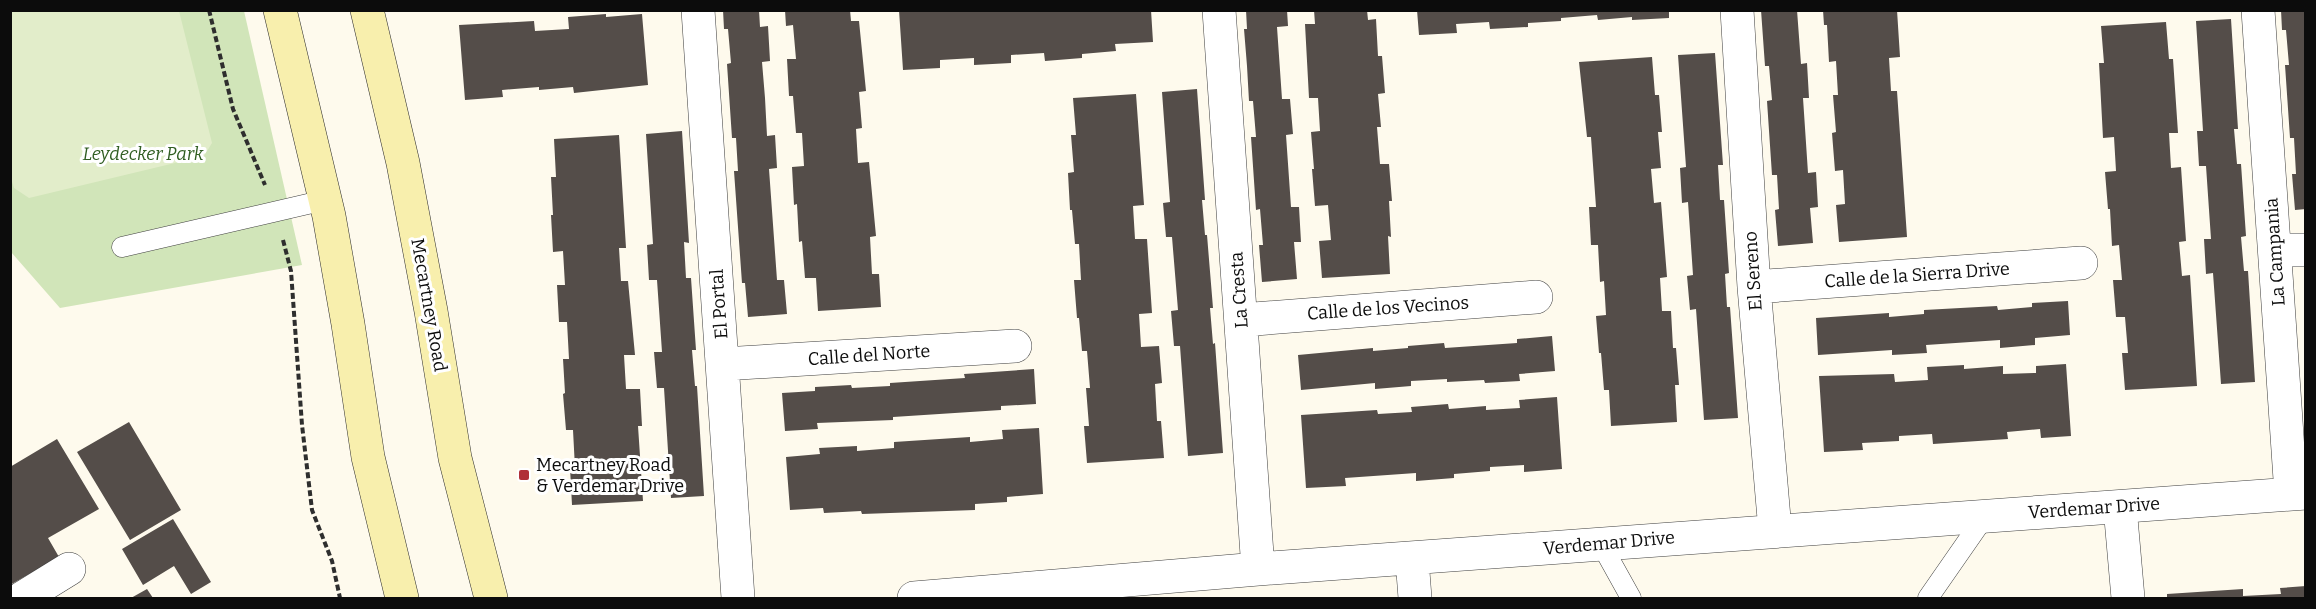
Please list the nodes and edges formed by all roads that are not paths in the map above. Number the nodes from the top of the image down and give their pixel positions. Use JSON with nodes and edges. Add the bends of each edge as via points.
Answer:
{"nodes":[{"id":1,"x":280,"y":10,"type":"edge"},
{"id":2,"x":367,"y":10,"type":"edge"},
{"id":3,"x":698,"y":10,"type":"edge"},
{"id":4,"x":1219,"y":10,"type":"edge"},
{"id":5,"x":1737,"y":10,"type":"edge"},
{"id":6,"x":2258,"y":10,"type":"edge"},
{"id":7,"x":326,"y":200,"type":"junction"},
{"id":8,"x":122,"y":247,"type":"dead end"},
{"id":9,"x":2290,"y":250,"type":"edge"},
{"id":10,"x":2081,"y":263,"type":"dead end"},
{"id":11,"x":1754,"y":287,"type":"junction"},
{"id":12,"x":1536,"y":297,"type":"dead end"},
{"id":13,"x":1241,"y":320,"type":"junction"},
{"id":14,"x":1015,"y":346,"type":"dead end"},
{"id":15,"x":723,"y":364,"type":"junction"},
{"id":16,"x":2298,"y":494,"type":"edge"},
{"id":17,"x":2120,"y":507,"type":"junction"},
{"id":18,"x":1985,"y":516,"type":"junction"},
{"id":19,"x":1774,"y":530,"type":"junction"},
{"id":20,"x":1601,"y":544,"type":"junction"},
{"id":21,"x":1412,"y":559,"type":"junction"},
{"id":22,"x":69,"y":569,"type":"dead end"},
{"id":23,"x":1258,"y":569,"type":"junction"},
{"id":24,"x":22,"y":598,"type":"edge"},
{"id":25,"x":402,"y":598,"type":"edge"},
{"id":26,"x":491,"y":598,"type":"edge"},
{"id":27,"x":738,"y":598,"type":"edge"},
{"id":28,"x":914,"y":598,"type":"edge"},
{"id":29,"x":1415,"y":598,"type":"edge"},
{"id":30,"x":1631,"y":598,"type":"edge"},
{"id":31,"x":1928,"y":598,"type":"edge"},
{"id":32,"x":2128,"y":598,"type":"edge"}],
"edges":[{"from":1,"to":7,"type":"main road"},
{"from":2,"to":26,"type":"main road","name":"Mecartney Road","via":[[405,175],[455,458]]},
{"from":3,"to":15,"type":"street","name":"El Portal"},
{"from":4,"to":13,"type":"street","name":"La Cresta"},
{"from":5,"to":11,"type":"street","name":"El Sereno"},
{"from":6,"to":9,"type":"street","name":"La Campania"},
{"from":7,"to":8,"type":"lane"},
{"from":7,"to":25,"type":"main road","via":[[368,457]]},
{"from":9,"to":16,"type":"street","name":"La Campania"},
{"from":10,"to":11,"type":"street","name":"Calle de la Sierra Drive"},
{"from":11,"to":19,"type":"street","name":"El Sereno"},
{"from":12,"to":13,"type":"street","name":"Calle de los Vecinos"},
{"from":13,"to":23,"type":"street","name":"La Cresta"},
{"from":14,"to":15,"type":"street","name":"Calle del Norte"},
{"from":15,"to":27,"type":"street","name":"El Portal"},
{"from":16,"to":17,"type":"street","name":"Verdemar Drive"},
{"from":17,"to":18,"type":"street","name":"Verdemar Drive"},
{"from":17,"to":32,"type":"street"},
{"from":18,"to":19,"type":"street","name":"Verdemar Drive"},
{"from":18,"to":31,"type":"lane"},
{"from":19,"to":20,"type":"street","name":"Verdemar Drive"},
{"from":20,"to":21,"type":"street","name":"Verdemar Drive"},
{"from":20,"to":30,"type":"lane"},
{"from":21,"to":23,"type":"street","name":"Verdemar Drive"},
{"from":21,"to":29,"type":"street"},
{"from":22,"to":24,"type":"street"},
{"from":23,"to":28,"type":"street","name":"Verdemar Drive"}]}
